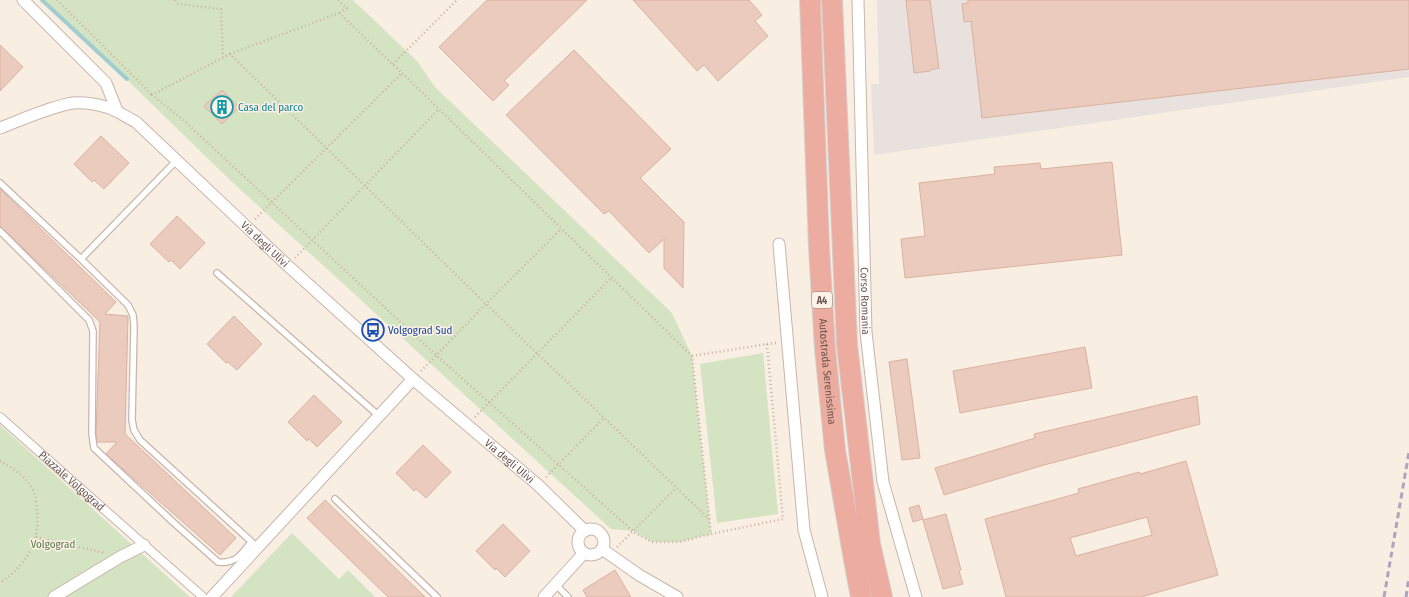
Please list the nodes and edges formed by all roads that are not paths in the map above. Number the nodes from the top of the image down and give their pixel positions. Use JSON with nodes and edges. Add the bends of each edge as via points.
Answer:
{"nodes":[{"id":1,"x":23,"y":0,"type":"edge"},
{"id":2,"x":810,"y":0,"type":"edge"},
{"id":3,"x":832,"y":0,"type":"edge"},
{"id":4,"x":858,"y":0,"type":"edge"},
{"id":5,"x":117,"y":111,"type":"junction"},
{"id":6,"x":0,"y":128,"type":"edge"},
{"id":7,"x":177,"y":160,"type":"junction"},
{"id":8,"x":0,"y":183,"type":"edge"},
{"id":9,"x":0,"y":231,"type":"edge"},
{"id":10,"x":779,"y":244,"type":"dead end"},
{"id":11,"x":81,"y":259,"type":"junction"},
{"id":12,"x":217,"y":273,"type":"dead end"},
{"id":13,"x":413,"y":379,"type":"junction"},
{"id":14,"x":0,"y":417,"type":"edge"},
{"id":15,"x":379,"y":417,"type":"junction"},
{"id":16,"x":335,"y":499,"type":"dead end"},
{"id":17,"x":572,"y":518,"type":"junction"},
{"id":18,"x":585,"y":531,"type":"junction"},
{"id":19,"x":144,"y":545,"type":"junction"},
{"id":20,"x":255,"y":545,"type":"junction"},
{"id":21,"x":606,"y":551,"type":"junction"},
{"id":22,"x":584,"y":553,"type":"junction"},
{"id":23,"x":570,"y":570,"type":"junction"},
{"id":24,"x":556,"y":585,"type":"junction"},
{"id":25,"x":54,"y":597,"type":"edge"},
{"id":26,"x":203,"y":597,"type":"edge"},
{"id":27,"x":212,"y":597,"type":"edge"},
{"id":28,"x":437,"y":597,"type":"edge"},
{"id":29,"x":544,"y":597,"type":"edge"},
{"id":30,"x":568,"y":597,"type":"edge"},
{"id":31,"x":677,"y":597,"type":"edge"},
{"id":32,"x":822,"y":597,"type":"edge"},
{"id":33,"x":861,"y":597,"type":"edge"},
{"id":34,"x":882,"y":597,"type":"edge"},
{"id":35,"x":916,"y":597,"type":"edge"}],
"edges":[{"from":1,"to":5,"type":"street","via":[[106,82]]},
{"from":2,"to":33,"type":"highway","name":"Autostrada Serenissima","number":"A4","via":[[825,349],[835,450]]},
{"from":3,"to":34,"type":"highway","name":"Autostrada Serenissima","number":"A4","via":[[847,344],[870,544]]},
{"from":4,"to":35,"type":"street","name":"Corso Romania","via":[[866,332],[883,482]]},
{"from":5,"to":6,"type":"street","name":"Via degli Ulivi","via":[[96,105],[73,103]]},
{"from":5,"to":7,"type":"street","name":"Via degli Ulivi","via":[[136,122]]},
{"from":7,"to":11,"type":"lane"},
{"from":7,"to":13,"type":"street","name":"Via degli Ulivi","via":[[287,265]]},
{"from":8,"to":11,"type":"lane"},
{"from":9,"to":20,"type":"lane","via":[[89,320],[93,331],[94,448],[218,562],[226,563],[238,558]]},
{"from":10,"to":32,"type":"street","via":[[804,530]]},
{"from":11,"to":20,"type":"lane","via":[[128,305],[133,315],[132,420],[140,440]]},
{"from":12,"to":15,"type":"lane"},
{"from":13,"to":15,"type":"street"},
{"from":13,"to":17,"type":"street","name":"Via degli Ulivi","via":[[538,485]]},
{"from":14,"to":19,"type":"street","name":"Piazzale Volgograd"},
{"from":15,"to":20,"type":"street"},
{"from":16,"to":28,"type":"lane"},
{"from":17,"to":18,"type":"street","name":"Via degli Ulivi"},
{"from":17,"to":23,"type":"street","via":[[574,541]]},
{"from":18,"to":21,"type":"street","via":[[598,531],[603,536]]},
{"from":18,"to":22,"type":"street","via":[[580,535],[578,542]]},
{"from":19,"to":25,"type":"street"},
{"from":19,"to":26,"type":"street","name":"Piazzale Volgograd"},
{"from":20,"to":27,"type":"street"},
{"from":21,"to":22,"type":"street","via":[[591,555]]},
{"from":21,"to":31,"type":"street","via":[[639,575]]},
{"from":22,"to":23,"type":"street"},
{"from":23,"to":24,"type":"street"},
{"from":24,"to":29,"type":"street"},
{"from":24,"to":30,"type":"lane"}]}
